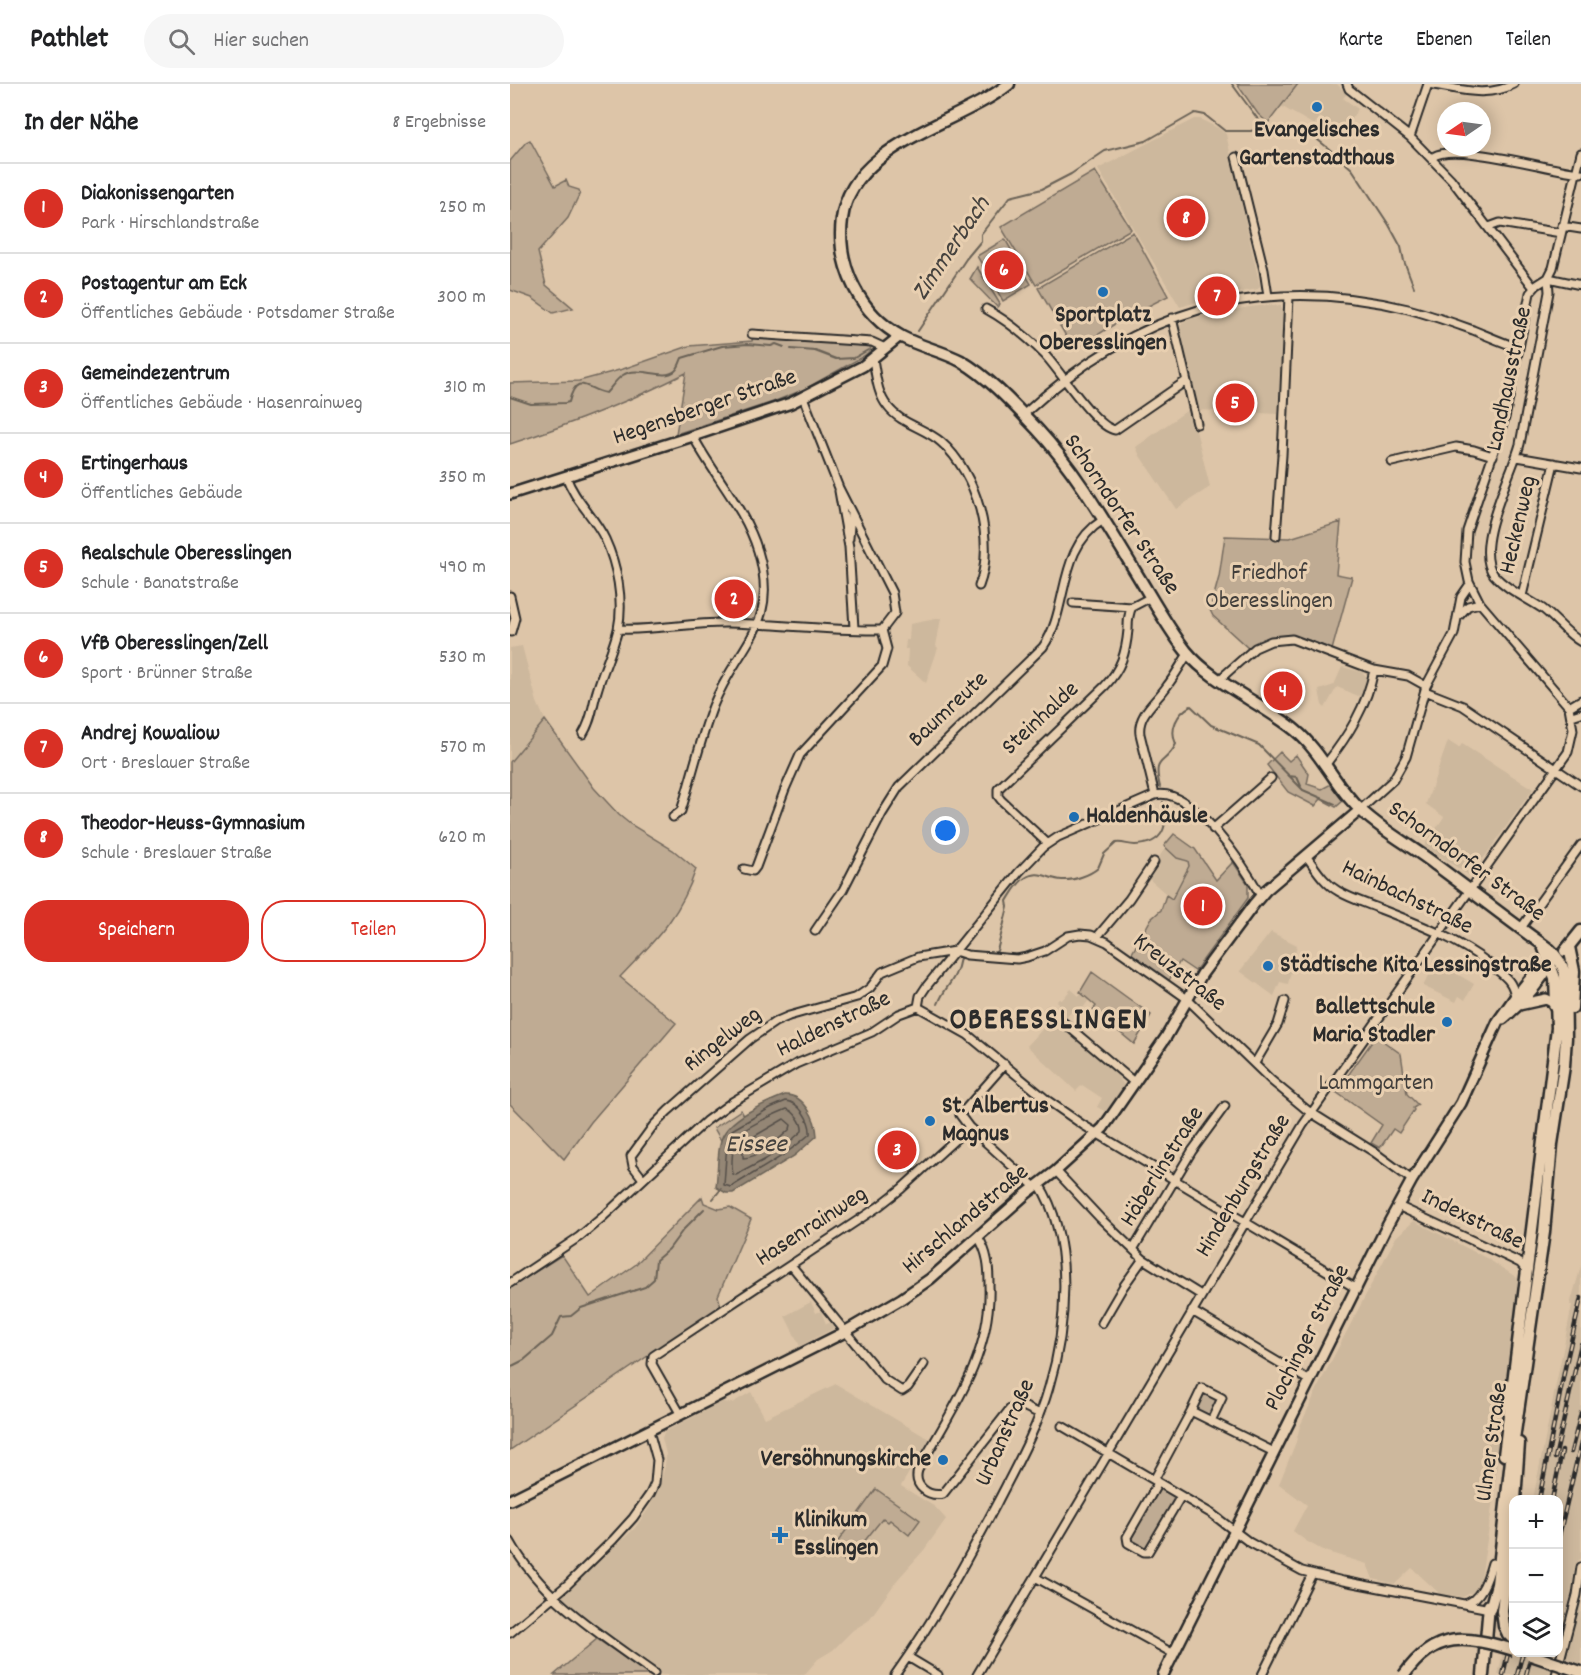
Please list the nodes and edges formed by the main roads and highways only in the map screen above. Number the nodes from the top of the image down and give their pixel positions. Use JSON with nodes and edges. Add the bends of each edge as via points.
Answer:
{"nodes":[{"id":1,"x":1009,"y":84,"type":"edge"},
{"id":2,"x":1581,"y":931,"type":"edge"},
{"id":3,"x":1569,"y":947,"type":"junction"},
{"id":4,"x":1554,"y":961,"type":"junction"},
{"id":5,"x":1566,"y":1038,"type":"junction"},
{"id":6,"x":1529,"y":1258,"type":"junction"},
{"id":7,"x":1537,"y":1280,"type":"junction"},
{"id":8,"x":1519,"y":1407,"type":"junction"},
{"id":9,"x":1515,"y":1495,"type":"edge"},
{"id":10,"x":1509,"y":1549,"type":"edge"},
{"id":11,"x":1490,"y":1610,"type":"junction"},
{"id":12,"x":1509,"y":1634,"type":"edge"},
{"id":13,"x":1509,"y":1649,"type":"edge"},
{"id":14,"x":1539,"y":1657,"type":"edge"},
{"id":15,"x":1581,"y":1672,"type":"edge"},
{"id":16,"x":1404,"y":1675,"type":"edge"},
{"id":17,"x":1483,"y":1675,"type":"edge"}],
"edges":[{"from":1,"to":4,"type":"main road","name":"Schorndorfer Straße","via":[[885,153],[863,172],[847,198],[842,218],[841,242],[855,289],[883,324],[900,336],[962,362],[1023,415],[1066,464],[1188,654],[1297,731],[1360,810],[1541,943]]},
{"from":2,"to":3,"type":"main road","name":"Plochinger Straße"},
{"from":3,"to":4,"type":"main road","name":"Plochinger Straße"},
{"from":3,"to":5,"type":"main road","via":[[1574,991]]},
{"from":4,"to":5,"type":"main road","name":"Ulmer Straße","via":[[1565,974]]},
{"from":4,"to":6,"type":"main road","name":"Ulmer Straße","via":[[1555,1057]]},
{"from":5,"to":7,"type":"main road","name":"Ulmer Straße"},
{"from":6,"to":7,"type":"main road","name":"Ulmer Straße"},
{"from":6,"to":11,"type":"main road","name":"Ulmer Straße","via":[[1491,1563]]},
{"from":7,"to":8,"type":"main road","name":"Ulmer Straße"},
{"from":8,"to":9,"type":"main road"},
{"from":8,"to":11,"type":"main road","name":"Ulmer Straße","via":[[1497,1584]]},
{"from":10,"to":12,"type":"main road","via":[[1502,1618]]},
{"from":11,"to":17,"type":"main road","name":"Ulmer Straße"},
{"from":13,"to":16,"type":"main road","bridge":true,"via":[[1475,1639],[1454,1640],[1429,1649]]},
{"from":14,"to":15,"type":"main road","bridge":true}]}
